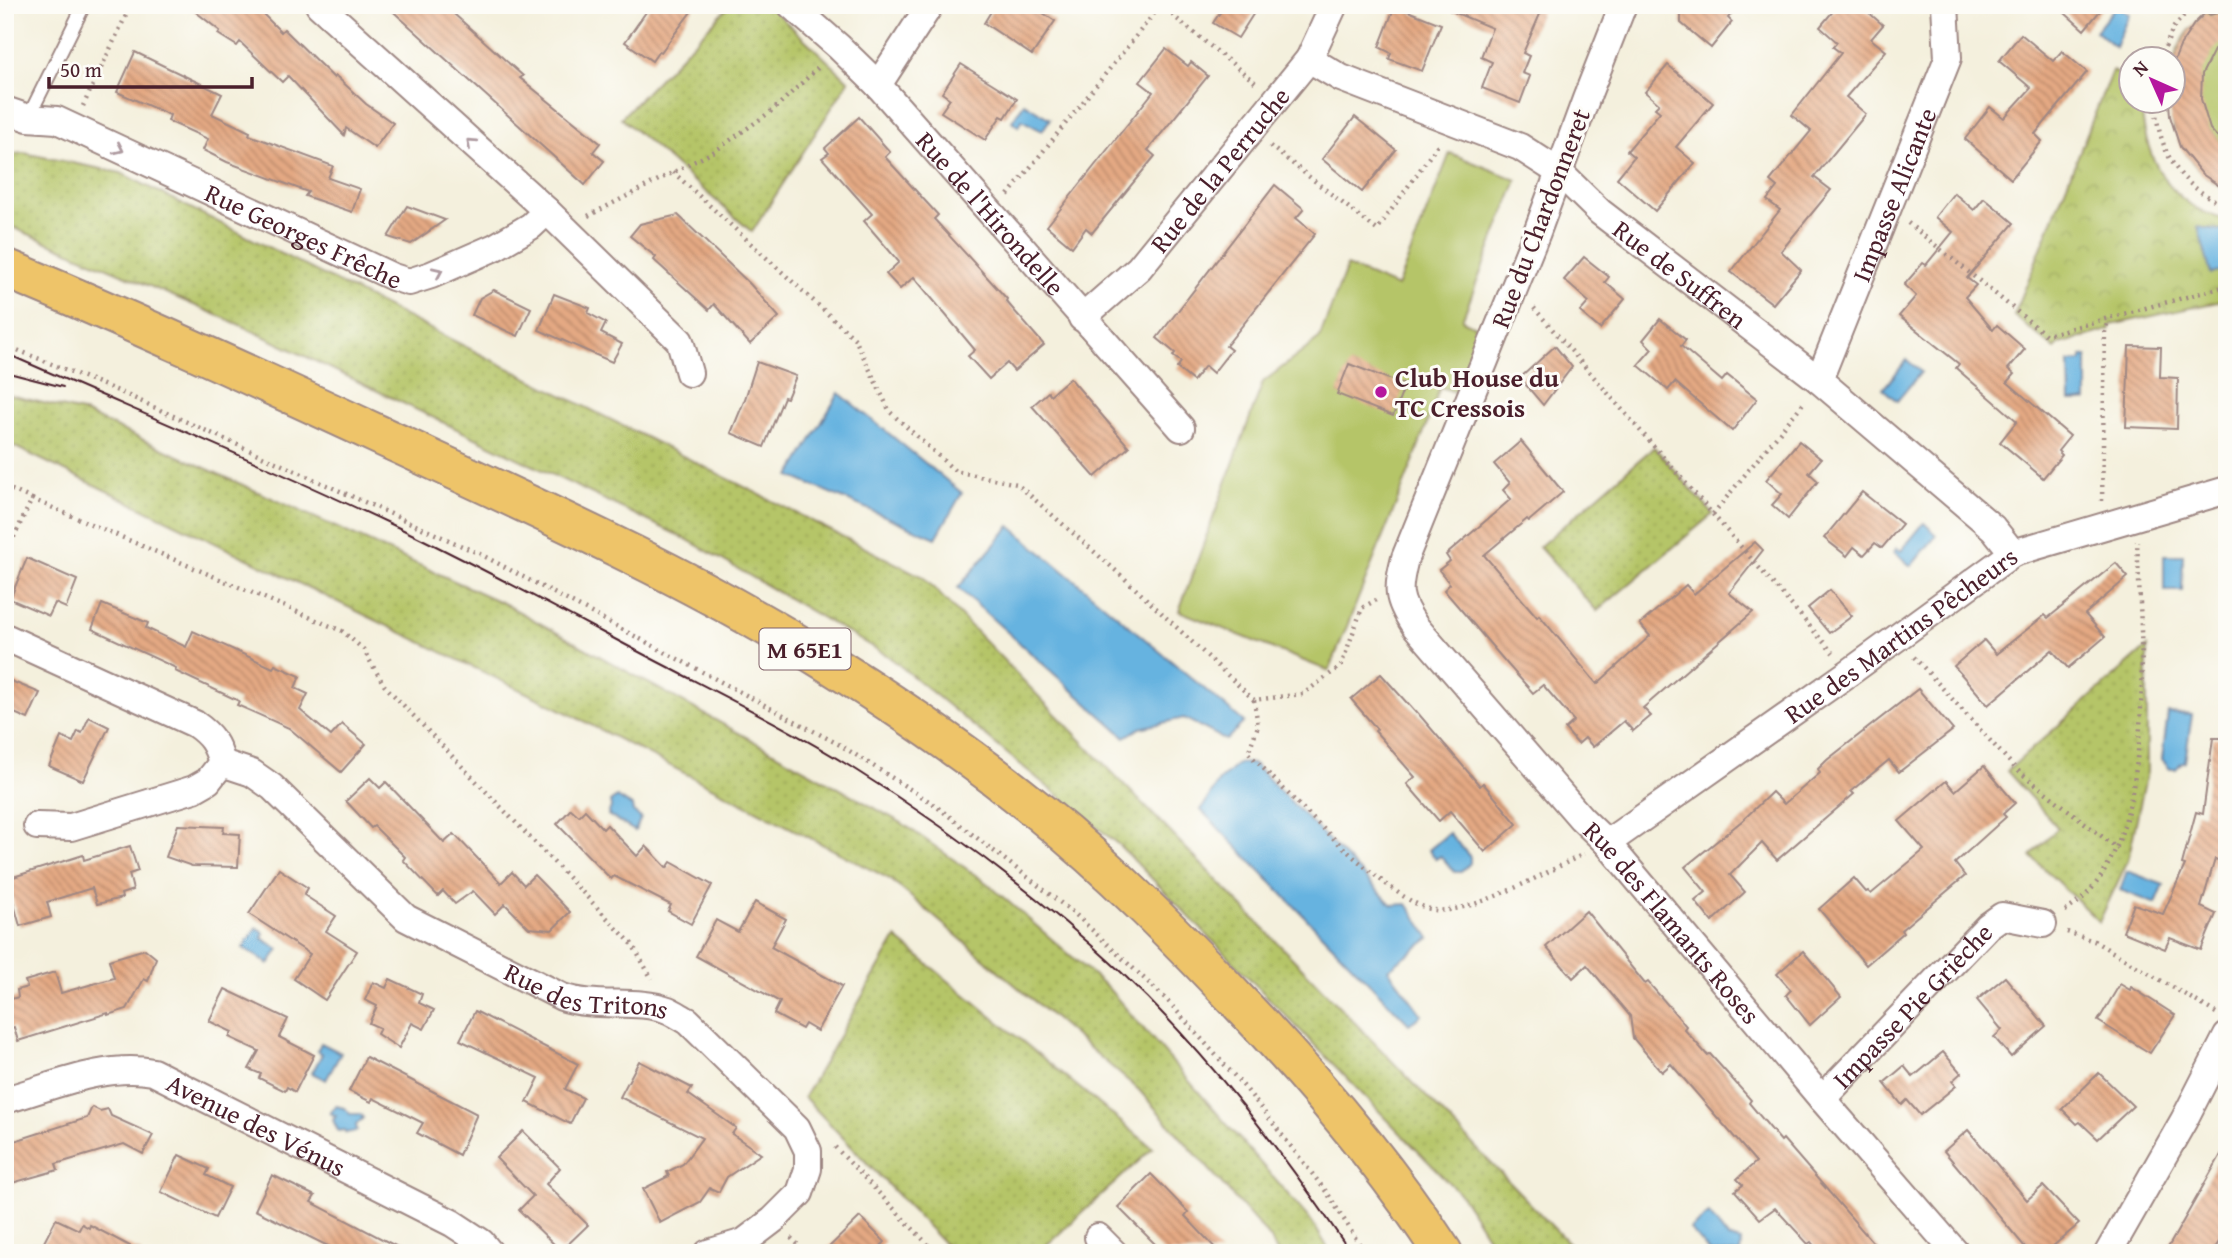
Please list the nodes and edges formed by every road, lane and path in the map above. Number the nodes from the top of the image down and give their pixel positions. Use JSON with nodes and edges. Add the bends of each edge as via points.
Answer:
{"nodes":[{"id":1,"x":84,"y":5,"type":"edge"},
{"id":2,"x":131,"y":5,"type":"edge"},
{"id":3,"x":320,"y":5,"type":"edge"},
{"id":4,"x":791,"y":5,"type":"edge"},
{"id":5,"x":930,"y":5,"type":"edge"},
{"id":6,"x":1334,"y":5,"type":"edge"},
{"id":7,"x":1623,"y":5,"type":"edge"},
{"id":8,"x":1945,"y":5,"type":"edge"},
{"id":9,"x":2193,"y":5,"type":"edge"},
{"id":10,"x":1161,"y":6,"type":"edge"},
{"id":11,"x":2166,"y":46,"type":"edge"},
{"id":12,"x":839,"y":47,"type":"junction"},
{"id":13,"x":1309,"y":59,"type":"junction"},
{"id":14,"x":878,"y":85,"type":"junction"},
{"id":15,"x":1276,"y":99,"type":"junction"},
{"id":16,"x":82,"y":108,"type":"dead end"},
{"id":17,"x":17,"y":114,"type":"edge"},
{"id":18,"x":2156,"y":116,"type":"edge"},
{"id":19,"x":1454,"y":121,"type":"junction"},
{"id":20,"x":1250,"y":130,"type":"junction"},
{"id":21,"x":673,"y":172,"type":"junction"},
{"id":22,"x":1559,"y":172,"type":"junction"},
{"id":23,"x":2227,"y":205,"type":"edge"},
{"id":24,"x":1888,"y":207,"type":"junction"},
{"id":25,"x":547,"y":211,"type":"junction"},
{"id":26,"x":991,"y":215,"type":"junction"},
{"id":27,"x":587,"y":216,"type":"dead end"},
{"id":28,"x":5,"y":268,"type":"edge"},
{"id":29,"x":2227,"y":286,"type":"edge"},
{"id":30,"x":1515,"y":287,"type":"junction"},
{"id":31,"x":1083,"y":318,"type":"junction"},
{"id":32,"x":2108,"y":319,"type":"junction"},
{"id":33,"x":5,"y":345,"type":"edge"},
{"id":34,"x":689,"y":373,"type":"dead end"},
{"id":35,"x":1819,"y":380,"type":"junction"},
{"id":36,"x":1181,"y":428,"type":"dead end"},
{"id":37,"x":5,"y":487,"type":"edge"},
{"id":38,"x":2227,"y":490,"type":"edge"},
{"id":39,"x":32,"y":499,"type":"junction"},
{"id":40,"x":1713,"y":514,"type":"junction"},
{"id":41,"x":2136,"y":516,"type":"junction"},
{"id":42,"x":2102,"y":526,"type":"junction"},
{"id":43,"x":2013,"y":553,"type":"junction"},
{"id":44,"x":5,"y":556,"type":"edge"},
{"id":45,"x":1398,"y":587,"type":"junction"},
{"id":46,"x":5,"y":637,"type":"edge"},
{"id":47,"x":1897,"y":639,"type":"junction"},
{"id":48,"x":1850,"y":672,"type":"junction"},
{"id":49,"x":1254,"y":700,"type":"junction"},
{"id":50,"x":222,"y":763,"type":"junction"},
{"id":51,"x":37,"y":826,"type":"dead end"},
{"id":52,"x":1607,"y":843,"type":"junction"},
{"id":53,"x":2118,"y":849,"type":"junction"},
{"id":54,"x":2043,"y":924,"type":"junction"},
{"id":55,"x":669,"y":1011,"type":"junction"},
{"id":56,"x":2227,"y":1020,"type":"edge"},
{"id":57,"x":2227,"y":1036,"type":"edge"},
{"id":58,"x":1822,"y":1098,"type":"junction"},
{"id":59,"x":5,"y":1100,"type":"edge"},
{"id":60,"x":797,"y":1128,"type":"junction"},
{"id":61,"x":490,"y":1253,"type":"edge"},
{"id":62,"x":708,"y":1253,"type":"edge"},
{"id":63,"x":936,"y":1253,"type":"edge"},
{"id":64,"x":1365,"y":1253,"type":"edge"},
{"id":65,"x":1443,"y":1253,"type":"edge"},
{"id":66,"x":1956,"y":1253,"type":"edge"},
{"id":67,"x":2108,"y":1253,"type":"edge"}],
"edges":[{"from":1,"to":17,"type":"lane"},
{"from":2,"to":16,"type":"path"},
{"from":25,"to":3,"type":"street","one_way":true},
{"from":4,"to":12,"type":"street","name":"Rue de l'Hirondelle"},
{"from":5,"to":14,"type":"street"},
{"from":6,"to":13,"type":"street","name":"Rue de la Perruche"},
{"from":7,"to":22,"type":"street","name":"Rue du Chardonneret"},
{"from":8,"to":24,"type":"street","name":"Impasse Alicante","via":[[1948,58]]},
{"from":9,"to":11,"type":"path","via":[[2173,28]]},
{"from":10,"to":15,"type":"path"},
{"from":10,"to":26,"type":"path"},
{"from":12,"to":14,"type":"street","name":"Rue de l'Hirondelle"},
{"from":12,"to":21,"type":"path","via":[[773,110]]},
{"from":13,"to":15,"type":"street","name":"Rue de la Perruche"},
{"from":13,"to":19,"type":"street","name":"Rue de Suffren","via":[[1341,78]]},
{"from":14,"to":26,"type":"street","name":"Rue de l'Hirondelle"},
{"from":15,"to":20,"type":"street","name":"Rue de la Perruche"},
{"from":17,"to":25,"type":"street","name":"Rue Georges Frêche","one_way":true,"via":[[57,120],[409,282],[495,247]]},
{"from":18,"to":23,"type":"path","via":[[2171,163],[2185,181]]},
{"from":19,"to":20,"type":"path","via":[[1377,230]]},
{"from":19,"to":22,"type":"street","name":"Rue de Suffren","via":[[1520,146]]},
{"from":20,"to":31,"type":"street","name":"Rue de la Perruche","via":[[1139,268]]},
{"from":21,"to":27,"type":"path"},
{"from":21,"to":49,"type":"path","via":[[855,339],[890,412],[899,421],[955,471],[1017,484]]},
{"from":22,"to":30,"type":"street","name":"Rue du Chardonneret"},
{"from":22,"to":35,"type":"street","name":"Rue de Suffren","via":[[1600,212]]},
{"from":24,"to":32,"type":"path","via":[[2046,335]]},
{"from":24,"to":35,"type":"street","name":"Impasse Alicante"},
{"from":25,"to":34,"type":"street","via":[[680,341]]},
{"from":26,"to":31,"type":"street","name":"Rue de l'Hirondelle"},
{"from":28,"to":65,"type":"main road","number":"M 65E1","via":[[139,323],[586,531],[809,651],[908,716],[1043,815],[1195,955],[1321,1091]]},
{"from":29,"to":32,"type":"path"},
{"from":30,"to":40,"type":"path"},
{"from":30,"to":45,"type":"street","name":"Rue du Chardonneret","via":[[1420,519]]},
{"from":31,"to":36,"type":"street","name":"Rue de l'Hirondelle"},
{"from":32,"to":42,"type":"path"},
{"from":33,"to":64,"type":"path","via":[[482,555],[840,745],[932,803],[1075,914],[1166,999],[1247,1090],[1328,1194]]},
{"from":35,"to":40,"type":"path"},
{"from":35,"to":43,"type":"street","name":"Rue de Suffren","via":[[1993,528]]},
{"from":37,"to":39,"type":"path"},
{"from":38,"to":41,"type":"street","name":"Rue des Martins Pêcheurs"},
{"from":39,"to":44,"type":"path"},
{"from":39,"to":55,"type":"path","via":[[342,631],[363,649],[384,685],[632,944]]},
{"from":40,"to":48,"type":"path"},
{"from":41,"to":42,"type":"street","name":"Rue des Martins Pêcheurs"},
{"from":41,"to":53,"type":"path","via":[[2142,660],[2137,777]]},
{"from":42,"to":43,"type":"street","name":"Rue des Martins Pêcheurs"},
{"from":43,"to":47,"type":"street","name":"Rue des Martins Pêcheurs"},
{"from":45,"to":49,"type":"path","via":[[1362,608],[1340,666],[1303,694]]},
{"from":45,"to":52,"type":"street","name":"Rue des Flamants Roses","via":[[1415,626]]},
{"from":46,"to":50,"type":"street","via":[[195,724],[210,735]]},
{"from":47,"to":48,"type":"street","name":"Rue des Martins Pêcheurs"},
{"from":47,"to":53,"type":"path","via":[[2016,769]]},
{"from":48,"to":52,"type":"street","name":"Rue des Martins Pêcheurs"},
{"from":49,"to":52,"type":"path","via":[[1258,726],[1248,753],[1367,870],[1434,910],[1485,901]]},
{"from":50,"to":51,"type":"street","via":[[208,781],[194,789],[71,827]]},
{"from":50,"to":55,"type":"street","name":"Rue des Tritons","via":[[252,773],[272,787],[406,918],[562,998]]},
{"from":52,"to":58,"type":"street","name":"Rue des Flamants Roses"},
{"from":53,"to":54,"type":"path","via":[[2083,901]]},
{"from":54,"to":56,"type":"path","via":[[2094,941]]},
{"from":54,"to":58,"type":"street","name":"Impasse Pie Grièche","via":[[2002,916],[1987,926]]},
{"from":55,"to":60,"type":"street","name":"Rue des Tritons","via":[[688,1021]]},
{"from":57,"to":67,"type":"street"},
{"from":58,"to":66,"type":"street","name":"Rue des Flamants Roses"},
{"from":59,"to":61,"type":"street","name":"Avenue des Vénus","via":[[101,1072],[133,1068],[153,1072],[452,1223]]},
{"from":60,"to":62,"type":"street","name":"Rue des Tritons","via":[[808,1151],[800,1193],[744,1242]]},
{"from":60,"to":63,"type":"path","via":[[828,1140]]}]}
